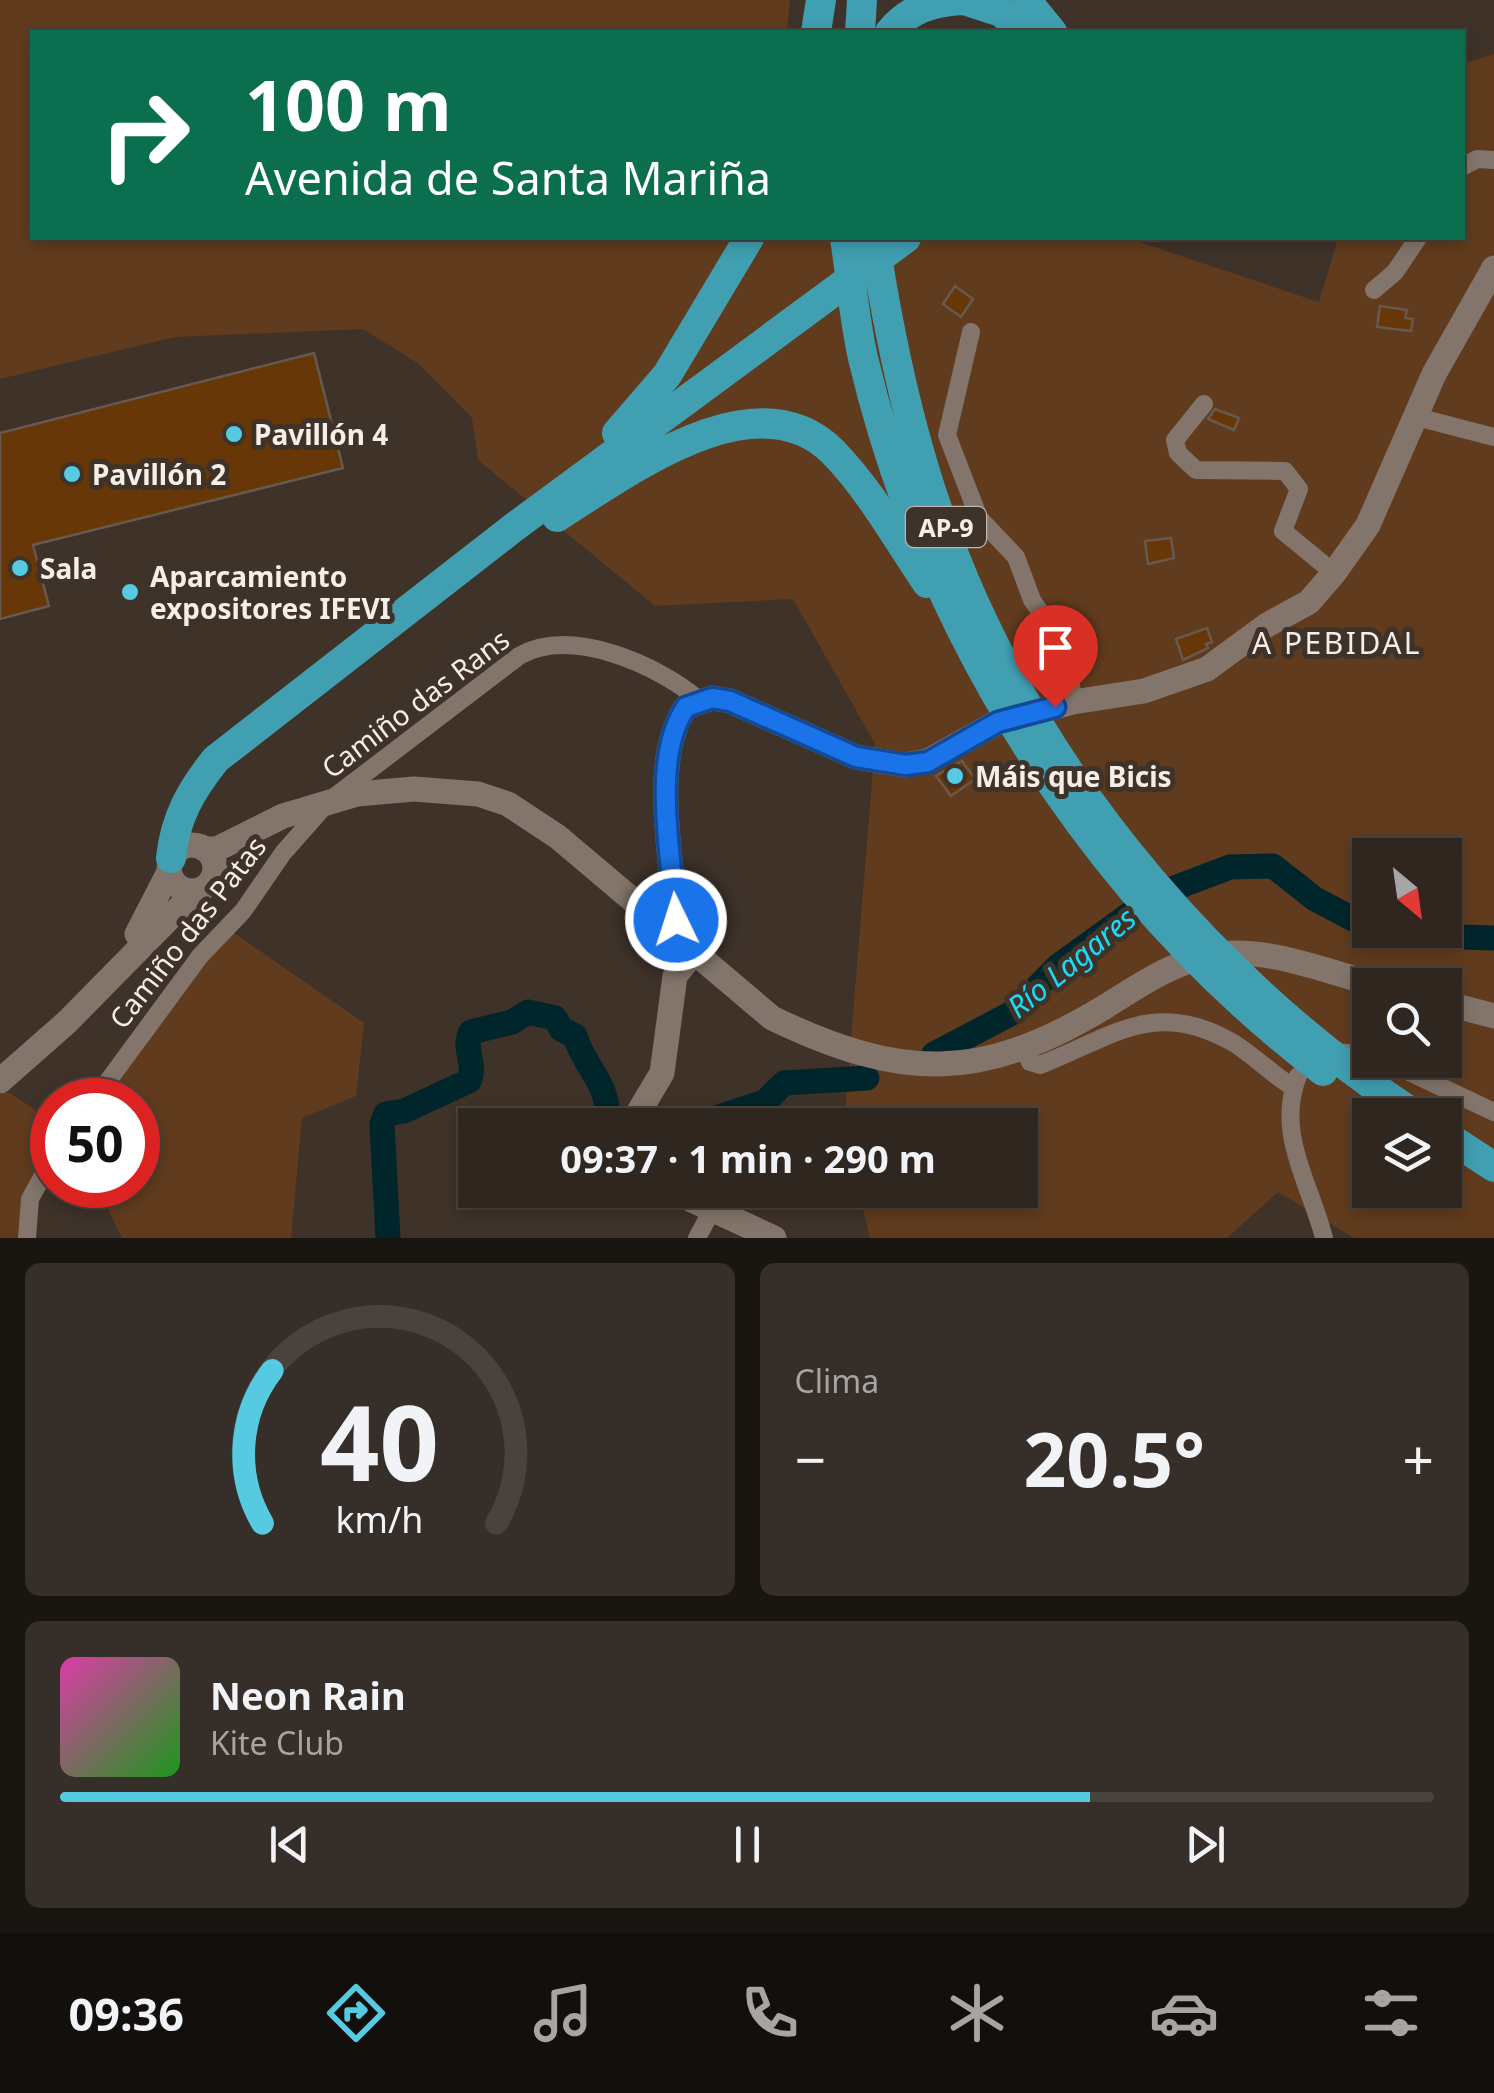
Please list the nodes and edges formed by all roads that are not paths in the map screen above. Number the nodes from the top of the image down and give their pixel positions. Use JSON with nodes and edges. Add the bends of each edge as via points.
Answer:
{"nodes":[{"id":1,"x":821,"y":0,"type":"edge"},
{"id":2,"x":837,"y":0,"type":"edge"},
{"id":3,"x":862,"y":0,"type":"edge"},
{"id":4,"x":962,"y":0,"type":"edge"},
{"id":5,"x":1026,"y":0,"type":"edge"},
{"id":6,"x":816,"y":30,"type":"edge"},
{"id":7,"x":836,"y":30,"type":"edge"},
{"id":8,"x":860,"y":30,"type":"edge"},
{"id":9,"x":892,"y":30,"type":"edge"},
{"id":10,"x":1023,"y":30,"type":"edge"},
{"id":11,"x":1050,"y":30,"type":"edge"},
{"id":12,"x":1494,"y":160,"type":"edge"},
{"id":13,"x":1465,"y":165,"type":"edge"},
{"id":14,"x":748,"y":240,"type":"edge"},
{"id":15,"x":845,"y":240,"type":"edge"},
{"id":16,"x":874,"y":240,"type":"edge"},
{"id":17,"x":903,"y":240,"type":"edge"},
{"id":18,"x":929,"y":240,"type":"edge"},
{"id":19,"x":1417,"y":240,"type":"edge"},
{"id":20,"x":1494,"y":268,"type":"edge"},
{"id":21,"x":1374,"y":290,"type":"dead end"},
{"id":22,"x":971,"y":332,"type":"dead end"},
{"id":23,"x":876,"y":350,"type":"junction"},
{"id":24,"x":1204,"y":404,"type":"dead end"},
{"id":25,"x":1413,"y":416,"type":"junction"},
{"id":26,"x":1494,"y":436,"type":"edge"},
{"id":27,"x":564,"y":513,"type":"junction"},
{"id":28,"x":513,"y":528,"type":"junction"},
{"id":29,"x":1334,"y":573,"type":"junction"},
{"id":30,"x":423,"y":601,"type":"junction"},
{"id":31,"x":969,"y":643,"type":"junction"},
{"id":32,"x":699,"y":700,"type":"junction"},
{"id":33,"x":1012,"y":702,"type":"junction"},
{"id":34,"x":1073,"y":702,"type":"junction"},
{"id":35,"x":317,"y":806,"type":"junction"},
{"id":36,"x":186,"y":856,"type":"junction"},
{"id":37,"x":205,"y":883,"type":"junction"},
{"id":38,"x":671,"y":934,"type":"junction"},
{"id":39,"x":692,"y":953,"type":"junction"},
{"id":40,"x":1352,"y":978,"type":"edge"},
{"id":41,"x":1462,"y":1008,"type":"edge"},
{"id":42,"x":1494,"y":1016,"type":"edge"},
{"id":43,"x":44,"y":1039,"type":"junction"},
{"id":44,"x":1025,"y":1050,"type":"junction"},
{"id":45,"x":1352,"y":1052,"type":"edge"},
{"id":46,"x":1310,"y":1062,"type":"junction"},
{"id":47,"x":110,"y":1078,"type":"edge"},
{"id":48,"x":1422,"y":1078,"type":"edge"},
{"id":49,"x":0,"y":1080,"type":"edge"},
{"id":50,"x":1358,"y":1098,"type":"edge"},
{"id":51,"x":1381,"y":1098,"type":"edge"},
{"id":52,"x":640,"y":1108,"type":"edge"},
{"id":53,"x":1494,"y":1112,"type":"edge"},
{"id":54,"x":1462,"y":1146,"type":"edge"},
{"id":55,"x":1462,"y":1165,"type":"edge"},
{"id":56,"x":1494,"y":1167,"type":"edge"},
{"id":57,"x":1494,"y":1184,"type":"edge"},
{"id":58,"x":30,"y":1200,"type":"edge"},
{"id":59,"x":708,"y":1208,"type":"edge"},
{"id":60,"x":712,"y":1210,"type":"junction"},
{"id":61,"x":27,"y":1238,"type":"edge"},
{"id":62,"x":698,"y":1238,"type":"edge"},
{"id":63,"x":774,"y":1238,"type":"edge"},
{"id":64,"x":1324,"y":1238,"type":"edge"}],
"edges":[{"from":1,"to":6,"type":"highway"},
{"from":2,"to":7,"type":"highway"},
{"from":3,"to":8,"type":"highway"},
{"from":4,"to":9,"type":"highway","via":[[921,6]]},
{"from":4,"to":10,"type":"highway","via":[[1001,12]]},
{"from":5,"to":11,"type":"highway"},
{"from":12,"to":13,"type":"street"},
{"from":14,"to":28,"type":"highway","via":[[639,412]]},
{"from":15,"to":23,"type":"highway","number":"AP-9"},
{"from":16,"to":23,"type":"highway","number":"AP-9"},
{"from":17,"to":28,"type":"highway"},
{"from":18,"to":27,"type":"highway"},
{"from":19,"to":21,"type":"street"},
{"from":20,"to":25,"type":"main road"},
{"from":22,"to":34,"type":"street","via":[[947,435],[979,518],[1023,567],[1032,600],[1066,651]]},
{"from":23,"to":31,"type":"highway","number":"AP-9","via":[[912,514]]},
{"from":23,"to":33,"type":"highway","number":"AP-9"},
{"from":24,"to":29,"type":"street","via":[[1176,440],[1187,466],[1293,475],[1299,489],[1283,531]]},
{"from":25,"to":26,"type":"street"},
{"from":25,"to":29,"type":"main road","via":[[1368,525]]},
{"from":27,"to":30,"type":"highway"},
{"from":27,"to":31,"type":"highway","via":[[693,437],[748,423],[791,426],[830,449],[868,493]]},
{"from":28,"to":30,"type":"highway"},
{"from":29,"to":34,"type":"main road","via":[[1310,602],[1207,669],[1144,691]]},
{"from":30,"to":36,"type":"highway","via":[[216,759],[177,821]]},
{"from":31,"to":33,"type":"highway","number":"AP-9"},
{"from":32,"to":34,"type":"main road","via":[[730,701],[856,757],[906,765],[928,762],[998,722]]},
{"from":32,"to":35,"type":"street","name":"Camiño das Rans","via":[[639,660],[540,646]]},
{"from":32,"to":38,"type":"main road","via":[[679,718],[666,768],[676,920]]},
{"from":33,"to":46,"type":"highway","number":"AP-9","via":[[1141,884]]},
{"from":35,"to":36,"type":"main road"},
{"from":35,"to":37,"type":"main road"},
{"from":35,"to":38,"type":"main road","via":[[414,789],[478,794],[508,804],[586,858]]},
{"from":35,"to":47,"type":"street","name":"Camiño das Patas"},
{"from":36,"to":37,"type":"main road","via":[[213,860]]},
{"from":36,"to":37,"type":"main road","via":[[182,889]]},
{"from":36,"to":43,"type":"main road","via":[[144,926]]},
{"from":37,"to":43,"type":"main road"},
{"from":38,"to":39,"type":"main road"},
{"from":39,"to":44,"type":"main road","via":[[772,1018],[857,1053],[952,1065]]},
{"from":39,"to":52,"type":"main road","via":[[675,976],[662,1073]]},
{"from":40,"to":44,"type":"main road","via":[[1263,955],[1218,954],[1169,968]]},
{"from":41,"to":42,"type":"main road"},
{"from":43,"to":49,"type":"main road"},
{"from":44,"to":46,"type":"street","via":[[1040,1065],[1134,1025],[1168,1020]]},
{"from":45,"to":46,"type":"street","via":[[1338,1050]]},
{"from":46,"to":50,"type":"highway","number":"AP-9"},
{"from":46,"to":51,"type":"highway","number":"AP-9"},
{"from":46,"to":64,"type":"street","via":[[1289,1133]]},
{"from":48,"to":53,"type":"street"},
{"from":54,"to":56,"type":"highway"},
{"from":55,"to":57,"type":"highway"},
{"from":58,"to":61,"type":"street"},
{"from":59,"to":60,"type":"main road"},
{"from":60,"to":62,"type":"street"},
{"from":60,"to":63,"type":"main road"}]}
